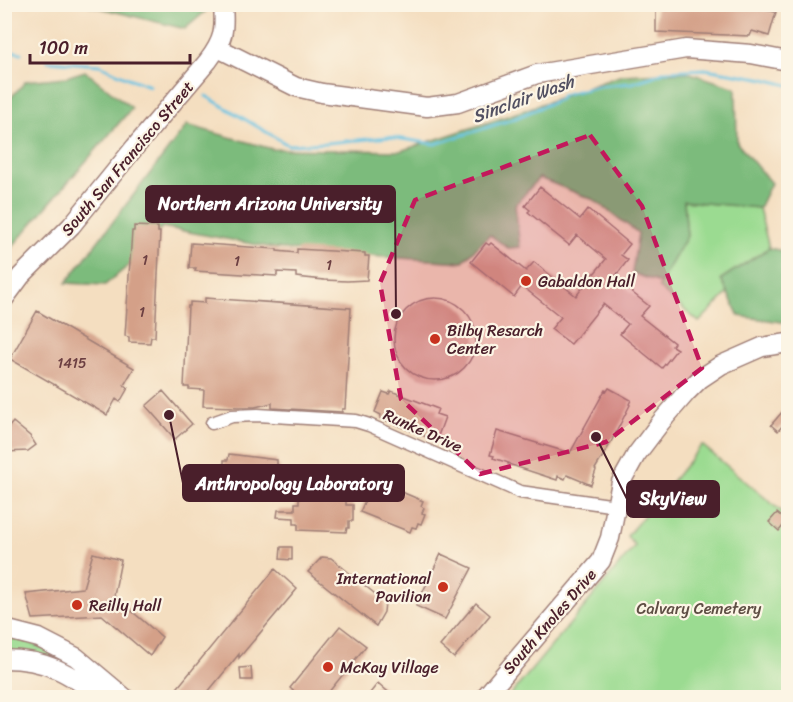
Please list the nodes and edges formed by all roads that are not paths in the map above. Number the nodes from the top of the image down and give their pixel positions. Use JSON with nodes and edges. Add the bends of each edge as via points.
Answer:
{"nodes":[{"id":1,"x":223,"y":4,"type":"edge"},
{"id":2,"x":218,"y":48,"type":"junction"},
{"id":3,"x":789,"y":61,"type":"edge"},
{"id":4,"x":4,"y":300,"type":"edge"},
{"id":5,"x":789,"y":343,"type":"edge"},
{"id":6,"x":212,"y":423,"type":"dead end"},
{"id":7,"x":616,"y":506,"type":"junction"},
{"id":8,"x":4,"y":629,"type":"edge"},
{"id":9,"x":4,"y":659,"type":"edge"},
{"id":10,"x":102,"y":698,"type":"edge"},
{"id":11,"x":125,"y":698,"type":"edge"},
{"id":12,"x":484,"y":698,"type":"edge"}],
"edges":[{"from":1,"to":2,"type":"street","name":"South San Francisco Street","via":[[225,25]]},
{"from":2,"to":3,"type":"street","via":[[307,90],[427,107],[458,103],[537,75],[686,49]]},
{"from":2,"to":4,"type":"street","name":"South San Francisco Street","via":[[71,226],[21,276]]},
{"from":5,"to":7,"type":"street","name":"South Knoles Drive","via":[[762,347],[700,379],[636,455],[621,482]]},
{"from":6,"to":7,"type":"street","name":"Runke Drive","via":[[232,416],[258,415],[356,421],[520,492]]},
{"from":7,"to":12,"type":"street","name":"South Knoles Drive","via":[[607,548],[596,567]]},
{"from":8,"to":11,"type":"street","via":[[39,638],[76,657]]},
{"from":9,"to":10,"type":"street","via":[[46,664],[71,675]]}]}
